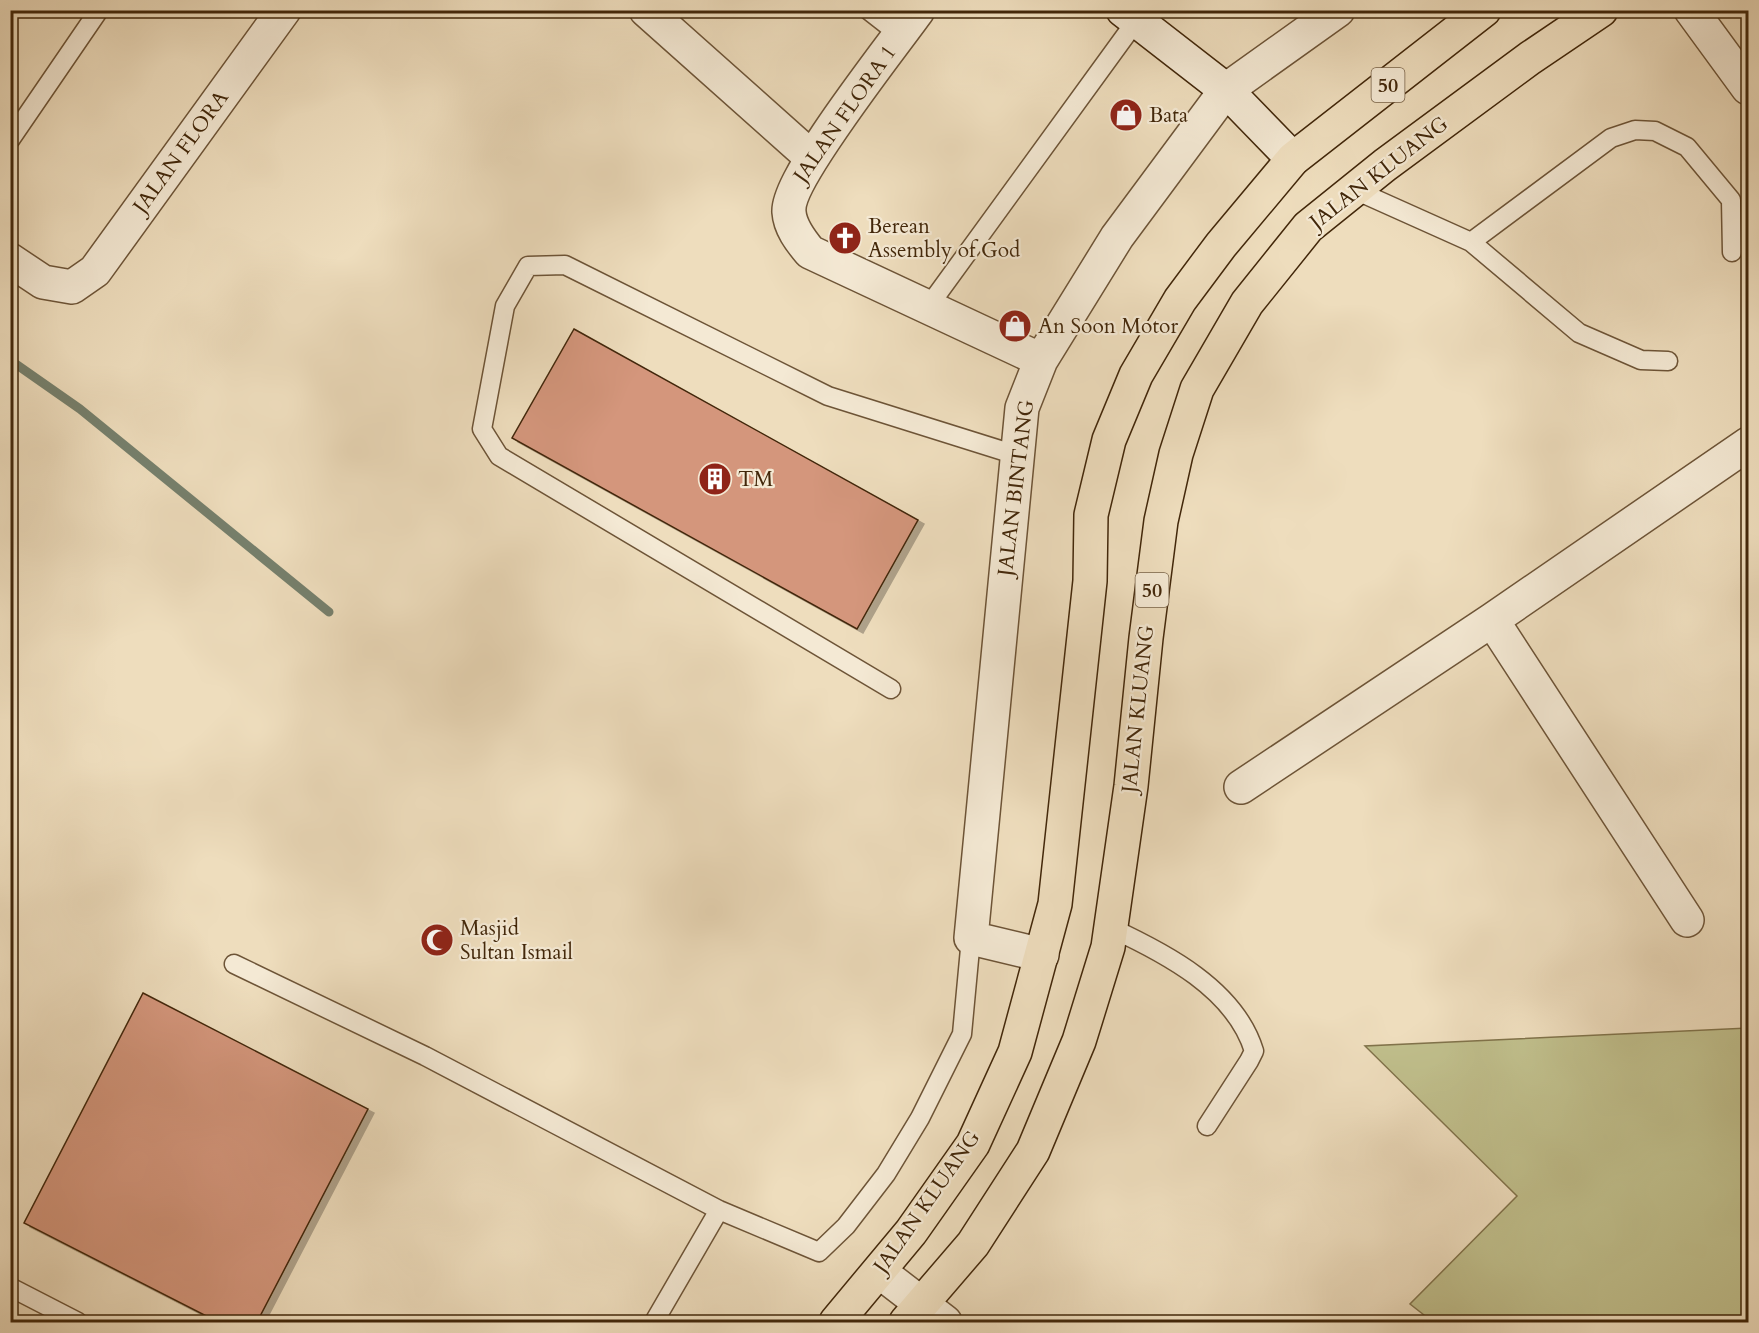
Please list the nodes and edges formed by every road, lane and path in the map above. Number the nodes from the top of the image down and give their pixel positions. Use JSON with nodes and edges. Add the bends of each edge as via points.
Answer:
{"nodes":[{"id":1,"x":99,"y":10,"type":"edge"},
{"id":2,"x":284,"y":10,"type":"edge"},
{"id":3,"x":646,"y":10,"type":"edge"},
{"id":4,"x":868,"y":10,"type":"edge"},
{"id":5,"x":1338,"y":10,"type":"edge"},
{"id":6,"x":1484,"y":10,"type":"edge"},
{"id":7,"x":1601,"y":10,"type":"edge"},
{"id":8,"x":1691,"y":10,"type":"edge"},
{"id":9,"x":1137,"y":14,"type":"edge"},
{"id":10,"x":909,"y":23,"type":"edge"},
{"id":11,"x":1749,"y":88,"type":"edge"},
{"id":12,"x":1226,"y":90,"type":"junction"},
{"id":13,"x":10,"y":140,"type":"edge"},
{"id":14,"x":812,"y":158,"type":"junction"},
{"id":15,"x":1293,"y":159,"type":"junction"},
{"id":16,"x":1355,"y":190,"type":"junction"},
{"id":17,"x":1471,"y":242,"type":"junction"},
{"id":18,"x":1732,"y":252,"type":"dead end"},
{"id":19,"x":10,"y":260,"type":"edge"},
{"id":20,"x":928,"y":307,"type":"junction"},
{"id":21,"x":1041,"y":360,"type":"junction"},
{"id":22,"x":1668,"y":361,"type":"dead end"},
{"id":23,"x":1749,"y":444,"type":"edge"},
{"id":24,"x":1016,"y":455,"type":"junction"},
{"id":25,"x":1492,"y":620,"type":"junction"},
{"id":26,"x":891,"y":689,"type":"dead end"},
{"id":27,"x":1241,"y":787,"type":"dead end"},
{"id":28,"x":1687,"y":920,"type":"dead end"},
{"id":29,"x":1111,"y":928,"type":"junction"},
{"id":30,"x":971,"y":938,"type":"junction"},
{"id":31,"x":1042,"y":955,"type":"junction"},
{"id":32,"x":234,"y":964,"type":"dead end"},
{"id":33,"x":1208,"y":1126,"type":"dead end"},
{"id":34,"x":719,"y":1210,"type":"junction"},
{"id":35,"x":880,"y":1272,"type":"junction"},
{"id":36,"x":10,"y":1287,"type":"edge"},
{"id":37,"x":924,"y":1316,"type":"edge"},
{"id":38,"x":78,"y":1323,"type":"edge"},
{"id":39,"x":654,"y":1323,"type":"edge"},
{"id":40,"x":836,"y":1323,"type":"edge"}],
"edges":[{"from":1,"to":13,"type":"lane"},
{"from":2,"to":19,"type":"street","name":"JALAN FLORA","via":[[95,271],[72,287],[43,282]]},
{"from":3,"to":14,"type":"street"},
{"from":4,"to":10,"type":"lane"},
{"from":5,"to":12,"type":"street","name":"JALAN BINTANG"},
{"from":6,"to":15,"type":"highway","name":"JALAN KLUANG","number":"50"},
{"from":7,"to":16,"type":"highway","name":"JALAN KLUANG","number":"50","via":[[1530,58]]},
{"from":8,"to":11,"type":"street"},
{"from":9,"to":12,"type":"street"},
{"from":9,"to":20,"type":"lane"},
{"from":10,"to":14,"type":"street","name":"JALAN FLORA 1"},
{"from":12,"to":15,"type":"street"},
{"from":12,"to":21,"type":"street","name":"JALAN BINTANG","via":[[1118,237]]},
{"from":14,"to":20,"type":"street","name":"JALAN FLORA 1","via":[[794,187],[789,211],[796,236],[810,252]]},
{"from":15,"to":31,"type":"highway","name":"JALAN KLUANG","number":"50","via":[[1180,300],[1136,375],[1109,440],[1091,515],[1090,581],[1067,811],[1055,904]]},
{"from":16,"to":17,"type":"lane"},
{"from":16,"to":29,"type":"highway","name":"JALAN KLUANG","number":"50","via":[[1308,227],[1247,303],[1197,388],[1176,454],[1161,521]]},
{"from":17,"to":18,"type":"lane","via":[[1611,138],[1635,130],[1655,131],[1687,147],[1731,200]]},
{"from":17,"to":22,"type":"lane","via":[[1579,333],[1641,360]]},
{"from":20,"to":21,"type":"street","name":"JALAN FLORA 1"},
{"from":21,"to":24,"type":"street","name":"JALAN BINTANG","via":[[1022,408]]},
{"from":23,"to":25,"type":"street"},
{"from":24,"to":26,"type":"lane","via":[[828,396],[565,265],[528,266],[505,306],[482,429],[500,456]]},
{"from":24,"to":30,"type":"street","name":"JALAN BINTANG"},
{"from":25,"to":27,"type":"street"},
{"from":25,"to":28,"type":"street"},
{"from":29,"to":33,"type":"lane","via":[[1147,945],[1217,992],[1250,1038],[1254,1051]]},
{"from":29,"to":37,"type":"highway","name":"JALAN KLUANG","number":"50","via":[[1079,1041],[1033,1151]]},
{"from":30,"to":31,"type":"street"},
{"from":30,"to":34,"type":"lane","via":[[962,1034],[920,1118],[886,1174],[846,1226],[819,1252]]},
{"from":31,"to":35,"type":"highway","name":"JALAN KLUANG","number":"50","via":[[1015,1052],[973,1144]]},
{"from":32,"to":34,"type":"lane","via":[[425,1056]]},
{"from":34,"to":39,"type":"lane"},
{"from":35,"to":37,"type":"street"},
{"from":35,"to":40,"type":"highway","name":"JALAN KLUANG","number":"50"},
{"from":36,"to":38,"type":"lane"}]}
